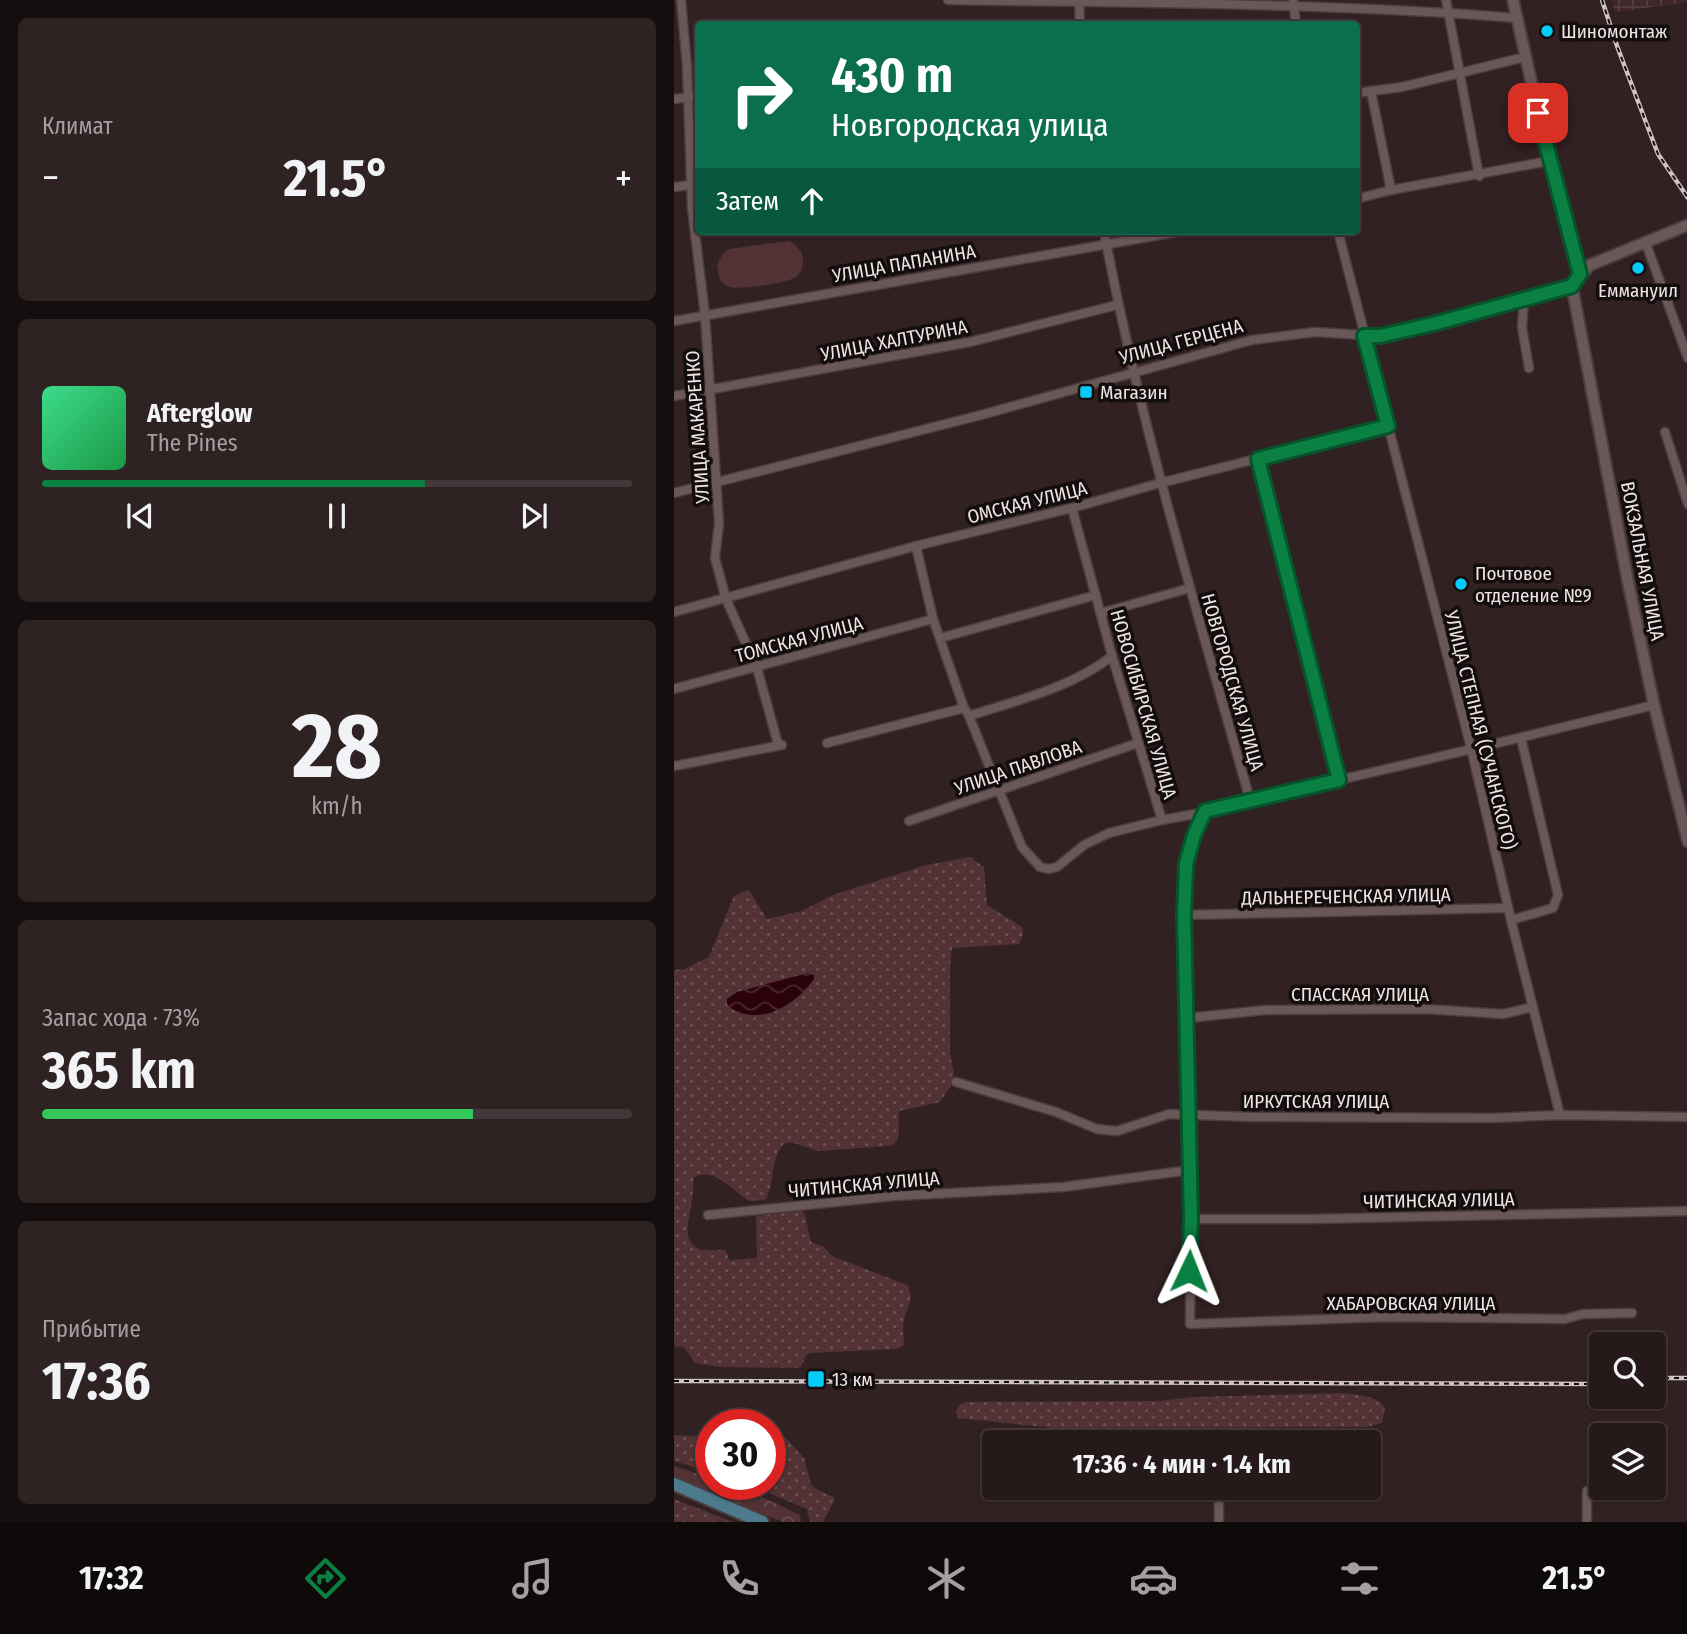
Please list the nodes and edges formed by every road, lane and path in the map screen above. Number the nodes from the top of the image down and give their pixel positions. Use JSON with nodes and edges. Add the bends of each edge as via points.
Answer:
{"nodes":[{"id":1,"x":681,"y":0,"type":"edge"},
{"id":2,"x":948,"y":0,"type":"edge"},
{"id":3,"x":1446,"y":0,"type":"edge"},
{"id":4,"x":1513,"y":0,"type":"edge"},
{"id":5,"x":1079,"y":1,"type":"edge"},
{"id":6,"x":1293,"y":4,"type":"edge"},
{"id":7,"x":1448,"y":13,"type":"junction"},
{"id":8,"x":1517,"y":18,"type":"junction"},
{"id":9,"x":1080,"y":21,"type":"edge"},
{"id":10,"x":1525,"y":57,"type":"junction"},
{"id":11,"x":1460,"y":72,"type":"junction"},
{"id":12,"x":1371,"y":91,"type":"junction"},
{"id":13,"x":1360,"y":92,"type":"edge"},
{"id":14,"x":695,"y":96,"type":"edge"},
{"id":15,"x":688,"y":97,"type":"junction"},
{"id":16,"x":674,"y":99,"type":"edge"},
{"id":17,"x":1549,"y":161,"type":"junction"},
{"id":18,"x":1479,"y":176,"type":"junction"},
{"id":19,"x":690,"y":185,"type":"junction"},
{"id":20,"x":674,"y":187,"type":"edge"},
{"id":21,"x":1391,"y":190,"type":"junction"},
{"id":22,"x":1360,"y":198,"type":"edge"},
{"id":23,"x":1687,"y":225,"type":"edge"},
{"id":24,"x":695,"y":226,"type":"edge"},
{"id":25,"x":696,"y":235,"type":"edge"},
{"id":26,"x":1105,"y":235,"type":"edge"},
{"id":27,"x":1159,"y":235,"type":"edge"},
{"id":28,"x":1339,"y":235,"type":"edge"},
{"id":29,"x":1645,"y":241,"type":"junction"},
{"id":30,"x":1106,"y":244,"type":"junction"},
{"id":31,"x":1580,"y":274,"type":"junction"},
{"id":32,"x":1572,"y":286,"type":"junction"},
{"id":33,"x":1524,"y":299,"type":"junction"},
{"id":34,"x":1117,"y":305,"type":"junction"},
{"id":35,"x":706,"y":315,"type":"junction"},
{"id":36,"x":674,"y":321,"type":"edge"},
{"id":37,"x":1364,"y":336,"type":"junction"},
{"id":38,"x":1687,"y":358,"type":"edge"},
{"id":39,"x":1529,"y":368,"type":"dead end"},
{"id":40,"x":1134,"y":372,"type":"junction"},
{"id":41,"x":710,"y":390,"type":"junction"},
{"id":42,"x":674,"y":396,"type":"edge"},
{"id":43,"x":1388,"y":426,"type":"junction"},
{"id":44,"x":1665,"y":432,"type":"dead end"},
{"id":45,"x":1258,"y":459,"type":"junction"},
{"id":46,"x":1160,"y":483,"type":"junction"},
{"id":47,"x":715,"y":484,"type":"junction"},
{"id":48,"x":674,"y":493,"type":"edge"},
{"id":49,"x":1687,"y":504,"type":"edge"},
{"id":50,"x":1072,"y":508,"type":"junction"},
{"id":51,"x":916,"y":546,"type":"junction"},
{"id":52,"x":1190,"y":588,"type":"junction"},
{"id":53,"x":1096,"y":595,"type":"junction"},
{"id":54,"x":726,"y":599,"type":"junction"},
{"id":55,"x":674,"y":612,"type":"edge"},
{"id":56,"x":1101,"y":613,"type":"junction"},
{"id":57,"x":933,"y":619,"type":"junction"},
{"id":58,"x":940,"y":639,"type":"junction"},
{"id":59,"x":1112,"y":656,"type":"junction"},
{"id":60,"x":757,"y":668,"type":"junction"},
{"id":61,"x":674,"y":689,"type":"edge"},
{"id":62,"x":1654,"y":705,"type":"junction"},
{"id":63,"x":967,"y":712,"type":"junction"},
{"id":64,"x":1521,"y":738,"type":"junction"},
{"id":65,"x":827,"y":743,"type":"dead end"},
{"id":66,"x":1138,"y":743,"type":"junction"},
{"id":67,"x":1471,"y":748,"type":"junction"},
{"id":68,"x":674,"y":766,"type":"edge"},
{"id":69,"x":1339,"y":780,"type":"junction"},
{"id":70,"x":998,"y":790,"type":"junction"},
{"id":71,"x":1250,"y":800,"type":"junction"},
{"id":72,"x":1205,"y":811,"type":"junction"},
{"id":73,"x":1162,"y":820,"type":"junction"},
{"id":74,"x":909,"y":821,"type":"dead end"},
{"id":75,"x":1687,"y":842,"type":"edge"},
{"id":76,"x":1508,"y":908,"type":"junction"},
{"id":77,"x":1184,"y":915,"type":"junction"},
{"id":78,"x":1511,"y":920,"type":"junction"},
{"id":79,"x":1533,"y":1007,"type":"junction"},
{"id":80,"x":1188,"y":1018,"type":"junction"},
{"id":81,"x":956,"y":1082,"type":"dead end"},
{"id":82,"x":1189,"y":1114,"type":"junction"},
{"id":83,"x":1560,"y":1115,"type":"junction"},
{"id":84,"x":1687,"y":1117,"type":"edge"},
{"id":85,"x":1190,"y":1170,"type":"junction"},
{"id":86,"x":1687,"y":1211,"type":"edge"},
{"id":87,"x":708,"y":1215,"type":"dead end"},
{"id":88,"x":1191,"y":1219,"type":"junction"},
{"id":89,"x":1632,"y":1313,"type":"dead end"},
{"id":90,"x":674,"y":1484,"type":"edge"},
{"id":91,"x":1587,"y":1491,"type":"dead end"},
{"id":92,"x":1219,"y":1500,"type":"edge"},
{"id":93,"x":762,"y":1522,"type":"edge"},
{"id":94,"x":1219,"y":1522,"type":"edge"},
{"id":95,"x":1587,"y":1522,"type":"edge"}],
"edges":[{"from":1,"to":15,"type":"street","name":"УЛИЦА МАКАРЕНКО"},
{"from":2,"to":5,"type":"street"},
{"from":3,"to":7,"type":"street"},
{"from":4,"to":8,"type":"main road"},
{"from":5,"to":6,"type":"street"},
{"from":5,"to":9,"type":"street"},
{"from":6,"to":7,"type":"street"},
{"from":7,"to":8,"type":"street"},
{"from":7,"to":11,"type":"street"},
{"from":8,"to":10,"type":"main road"},
{"from":10,"to":11,"type":"street"},
{"from":10,"to":17,"type":"main road"},
{"from":11,"to":12,"type":"street"},
{"from":11,"to":18,"type":"street"},
{"from":12,"to":13,"type":"street"},
{"from":12,"to":21,"type":"street"},
{"from":14,"to":15,"type":"street"},
{"from":15,"to":16,"type":"street"},
{"from":15,"to":19,"type":"street","name":"УЛИЦА МАКАРЕНКО"},
{"from":17,"to":18,"type":"street"},
{"from":17,"to":31,"type":"main road"},
{"from":18,"to":21,"type":"street"},
{"from":19,"to":20,"type":"street"},
{"from":19,"to":24,"type":"street","name":"УЛИЦА МАКАРЕНКО"},
{"from":21,"to":22,"type":"street"},
{"from":23,"to":29,"type":"main road"},
{"from":25,"to":35,"type":"street","name":"УЛИЦА МАКАРЕНКО"},
{"from":26,"to":30,"type":"street","name":"НОВГОРОДСКАЯ УЛИЦА"},
{"from":27,"to":30,"type":"street","name":"УЛИЦА ПАПАНИНА"},
{"from":28,"to":37,"type":"street","name":"УЛИЦА СТЕПНАЯ (СУЧАНСКОГО)"},
{"from":29,"to":31,"type":"main road"},
{"from":29,"to":38,"type":"street"},
{"from":30,"to":34,"type":"street","name":"НОВГОРОДСКАЯ УЛИЦА"},
{"from":30,"to":35,"type":"street","name":"УЛИЦА ПАПАНИНА"},
{"from":31,"to":32,"type":"main road"},
{"from":32,"to":33,"type":"street","name":"УЛИЦА ГЕРЦЕНА"},
{"from":32,"to":62,"type":"main road","name":"ВОКЗАЛЬНАЯ УЛИЦА"},
{"from":33,"to":37,"type":"street","name":"УЛИЦА ГЕРЦЕНА","via":[[1437,323]]},
{"from":33,"to":39,"type":"street","via":[[1522,327]]},
{"from":34,"to":40,"type":"street","name":"НОВГОРОДСКАЯ УЛИЦА"},
{"from":34,"to":41,"type":"street","name":"УЛИЦА ХАЛТУРИНА","via":[[970,342]]},
{"from":35,"to":36,"type":"street","name":"УЛИЦА ПАПАНИНА"},
{"from":35,"to":41,"type":"street","name":"УЛИЦА МАКАРЕНКО"},
{"from":37,"to":40,"type":"street","name":"УЛИЦА ГЕРЦЕНА","via":[[1314,332],[1252,340]]},
{"from":37,"to":43,"type":"street","name":"УЛИЦА СТЕПНАЯ (СУЧАНСКОГО)"},
{"from":40,"to":46,"type":"street","name":"НОВГОРОДСКАЯ УЛИЦА"},
{"from":40,"to":47,"type":"street","name":"УЛИЦА ГЕРЦЕНА"},
{"from":41,"to":42,"type":"street","name":"УЛИЦА ХАЛТУРИНА"},
{"from":41,"to":47,"type":"street","name":"УЛИЦА МАКАРЕНКО"},
{"from":43,"to":45,"type":"street","name":"ОМСКАЯ УЛИЦА"},
{"from":43,"to":67,"type":"street","name":"УЛИЦА СТЕПНАЯ (СУЧАНСКОГО)"},
{"from":44,"to":49,"type":"street"},
{"from":45,"to":46,"type":"street","name":"ОМСКАЯ УЛИЦА"},
{"from":45,"to":69,"type":"street"},
{"from":46,"to":50,"type":"street","name":"ОМСКАЯ УЛИЦА"},
{"from":46,"to":52,"type":"street","name":"НОВГОРОДСКАЯ УЛИЦА"},
{"from":47,"to":48,"type":"street","name":"УЛИЦА ГЕРЦЕНА"},
{"from":47,"to":54,"type":"street","name":"УЛИЦА МАКАРЕНКО","via":[[720,536],[715,558]]},
{"from":50,"to":51,"type":"street","name":"ОМСКАЯ УЛИЦА"},
{"from":50,"to":53,"type":"street","name":"НОВОСИБИРСКАЯ УЛИЦА"},
{"from":51,"to":54,"type":"street","name":"ОМСКАЯ УЛИЦА"},
{"from":51,"to":57,"type":"street"},
{"from":52,"to":56,"type":"street"},
{"from":52,"to":71,"type":"street","name":"НОВГОРОДСКАЯ УЛИЦА"},
{"from":53,"to":56,"type":"street","name":"НОВОСИБИРСКАЯ УЛИЦА"},
{"from":53,"to":58,"type":"street"},
{"from":54,"to":55,"type":"street","name":"ОМСКАЯ УЛИЦА"},
{"from":54,"to":60,"type":"street","name":"УЛИЦА МАКАРЕНКО"},
{"from":56,"to":59,"type":"street","name":"НОВОСИБИРСКАЯ УЛИЦА"},
{"from":57,"to":58,"type":"street"},
{"from":57,"to":60,"type":"street","name":"ТОМСКАЯ УЛИЦА"},
{"from":58,"to":63,"type":"street"},
{"from":59,"to":63,"type":"street","via":[[1066,684]]},
{"from":59,"to":66,"type":"street","name":"НОВОСИБИРСКАЯ УЛИЦА"},
{"from":60,"to":61,"type":"street","name":"ТОМСКАЯ УЛИЦА"},
{"from":60,"to":68,"type":"street","name":"УЛИЦА МАКАРЕНКО","via":[[780,744]]},
{"from":62,"to":64,"type":"street"},
{"from":62,"to":75,"type":"main road","name":"ВОКЗАЛЬНАЯ УЛИЦА"},
{"from":63,"to":65,"type":"street"},
{"from":63,"to":70,"type":"street"},
{"from":64,"to":67,"type":"street"},
{"from":64,"to":78,"type":"street","via":[[1558,895],[1553,908]]},
{"from":66,"to":70,"type":"street","name":"УЛИЦА ПАВЛОВА"},
{"from":66,"to":73,"type":"street","name":"НОВОСИБИРСКАЯ УЛИЦА"},
{"from":67,"to":69,"type":"street"},
{"from":67,"to":76,"type":"street","name":"УЛИЦА СТЕПНАЯ (СУЧАНСКОГО)"},
{"from":69,"to":71,"type":"street"},
{"from":70,"to":73,"type":"street","name":"НОВОСИБИРСКАЯ УЛИЦА","via":[[1022,847],[1040,867],[1049,869],[1109,833]]},
{"from":70,"to":74,"type":"street","name":"УЛИЦА ПАВЛОВА"},
{"from":71,"to":72,"type":"street","name":"НОВГОРОДСКАЯ УЛИЦА"},
{"from":72,"to":73,"type":"street","name":"НОВГОРОДСКАЯ УЛИЦА"},
{"from":72,"to":77,"type":"street","via":[[1186,864]]},
{"from":76,"to":77,"type":"street","name":"ДАЛЬНЕРЕЧЕНСКАЯ УЛИЦА"},
{"from":76,"to":78,"type":"street","name":"УЛИЦА СТЕПНАЯ (СУЧАНСКОГО)"},
{"from":77,"to":80,"type":"street"},
{"from":78,"to":79,"type":"street","name":"УЛИЦА СТЕПНАЯ (СУЧАНСКОГО)"},
{"from":79,"to":80,"type":"street","name":"СПАССКАЯ УЛИЦА","via":[[1502,1014],[1425,1009],[1265,1010]]},
{"from":79,"to":83,"type":"street","name":"УЛИЦА СТЕПНАЯ (СУЧАНСКОГО)"},
{"from":80,"to":82,"type":"street"},
{"from":81,"to":82,"type":"street","name":"ИРКУТСКАЯ УЛИЦА","via":[[1107,1130],[1169,1114]]},
{"from":82,"to":83,"type":"street","name":"ИРКУТСКАЯ УЛИЦА"},
{"from":82,"to":85,"type":"street"},
{"from":83,"to":84,"type":"street","name":"ИРКУТСКАЯ УЛИЦА"},
{"from":85,"to":87,"type":"street","name":"ЧИТИНСКАЯ УЛИЦА","via":[[1063,1187],[895,1196]]},
{"from":85,"to":88,"type":"street"},
{"from":86,"to":88,"type":"street","name":"ЧИТИНСКАЯ УЛИЦА"},
{"from":88,"to":89,"type":"street","name":"ХАБАРОВСКАЯ УЛИЦА","via":[[1190,1324],[1385,1317],[1565,1319]]},
{"from":90,"to":93,"type":"main road"},
{"from":91,"to":95,"type":"street"},
{"from":92,"to":94,"type":"street"}]}
